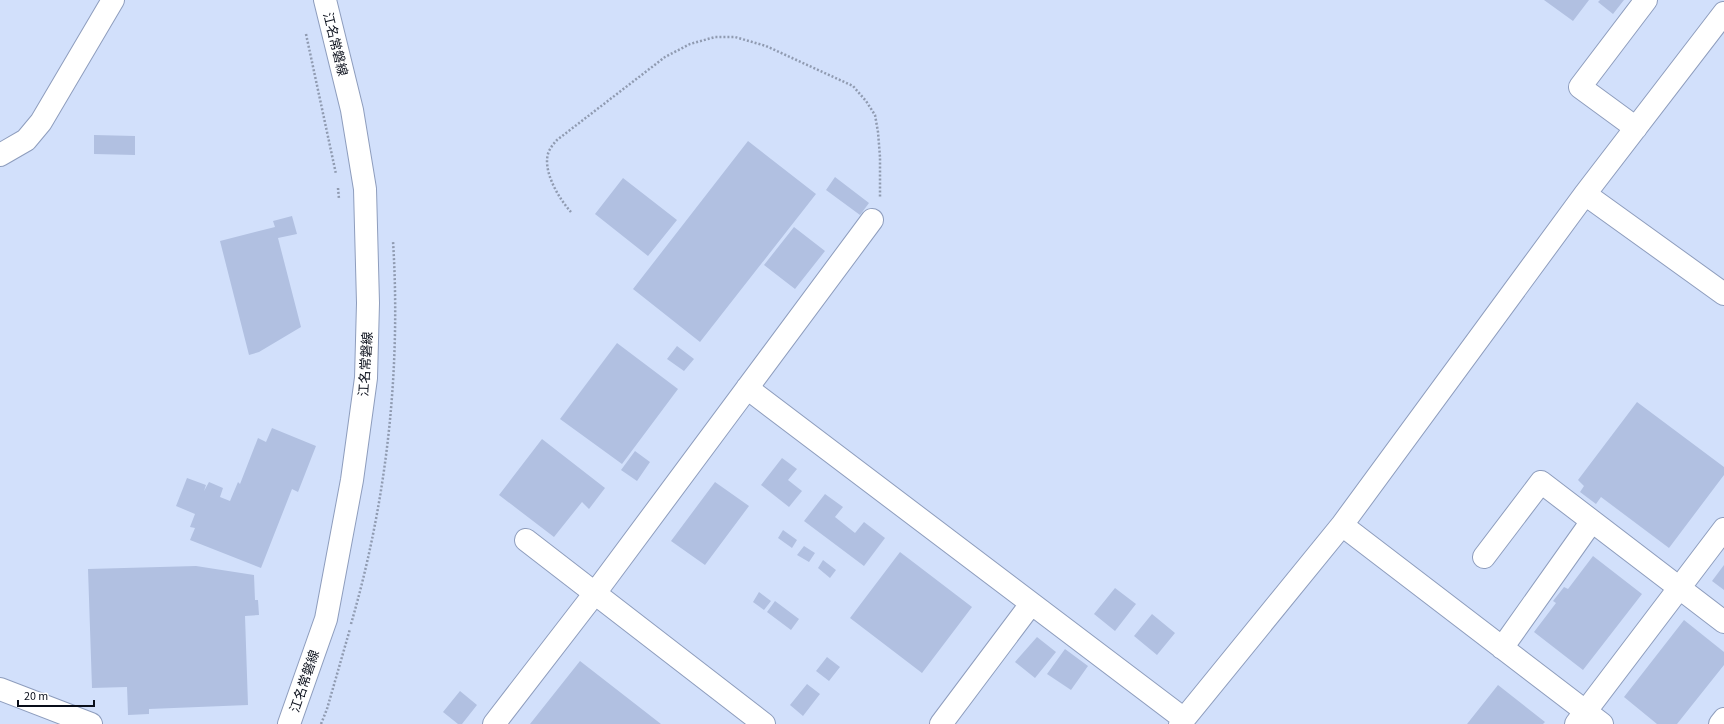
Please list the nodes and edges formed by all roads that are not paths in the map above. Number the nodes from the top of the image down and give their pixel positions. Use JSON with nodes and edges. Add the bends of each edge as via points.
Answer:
{"nodes":[{"id":1,"x":113,"y":0,"type":"edge"},
{"id":2,"x":325,"y":0,"type":"edge"},
{"id":3,"x":1646,"y":0,"type":"edge"},
{"id":4,"x":1724,"y":13,"type":"edge"},
{"id":5,"x":1636,"y":128,"type":"junction"},
{"id":6,"x":0,"y":155,"type":"edge"},
{"id":7,"x":1586,"y":194,"type":"junction"},
{"id":8,"x":872,"y":220,"type":"road end"},
{"id":9,"x":1724,"y":294,"type":"edge"},
{"id":10,"x":747,"y":388,"type":"junction"},
{"id":11,"x":1592,"y":521,"type":"junction"},
{"id":12,"x":1342,"y":525,"type":"junction"},
{"id":13,"x":1724,"y":529,"type":"edge"},
{"id":14,"x":526,"y":540,"type":"dead end"},
{"id":15,"x":1484,"y":557,"type":"dead end"},
{"id":16,"x":1679,"y":588,"type":"junction"},
{"id":17,"x":594,"y":593,"type":"junction"},
{"id":18,"x":1031,"y":604,"type":"junction"},
{"id":19,"x":1724,"y":622,"type":"edge"},
{"id":20,"x":1502,"y":648,"type":"junction"},
{"id":21,"x":0,"y":689,"type":"edge"},
{"id":22,"x":1724,"y":719,"type":"edge"},
{"id":23,"x":1588,"y":720,"type":"edge"},
{"id":24,"x":1182,"y":722,"type":"edge"},
{"id":25,"x":91,"y":724,"type":"edge"},
{"id":26,"x":289,"y":724,"type":"edge"},
{"id":27,"x":494,"y":724,"type":"edge"},
{"id":28,"x":764,"y":724,"type":"edge"},
{"id":29,"x":941,"y":724,"type":"edge"},
{"id":30,"x":1720,"y":724,"type":"edge"}],
"edges":[{"from":1,"to":6,"type":"street","via":[[42,122],[26,140]]},
{"from":2,"to":26,"type":"street","name":"江名常磐線","via":[[352,110],[365,189],[368,295],[366,378],[352,480],[326,619]]},
{"from":3,"to":5,"type":"street","via":[[1580,87]]},
{"from":4,"to":5,"type":"street"},
{"from":5,"to":7,"type":"street"},
{"from":7,"to":9,"type":"street"},
{"from":7,"to":12,"type":"street"},
{"from":8,"to":10,"type":"street"},
{"from":10,"to":17,"type":"street"},
{"from":10,"to":18,"type":"street"},
{"from":11,"to":15,"type":"street","via":[[1541,482]]},
{"from":11,"to":16,"type":"street"},
{"from":11,"to":20,"type":"street"},
{"from":12,"to":20,"type":"street"},
{"from":12,"to":24,"type":"street"},
{"from":13,"to":16,"type":"street"},
{"from":14,"to":17,"type":"street"},
{"from":16,"to":19,"type":"street"},
{"from":16,"to":23,"type":"street"},
{"from":17,"to":27,"type":"street"},
{"from":17,"to":28,"type":"street"},
{"from":18,"to":24,"type":"street"},
{"from":18,"to":29,"type":"street"},
{"from":20,"to":23,"type":"street"},
{"from":21,"to":25,"type":"street"},
{"from":22,"to":30,"type":"street"}]}
